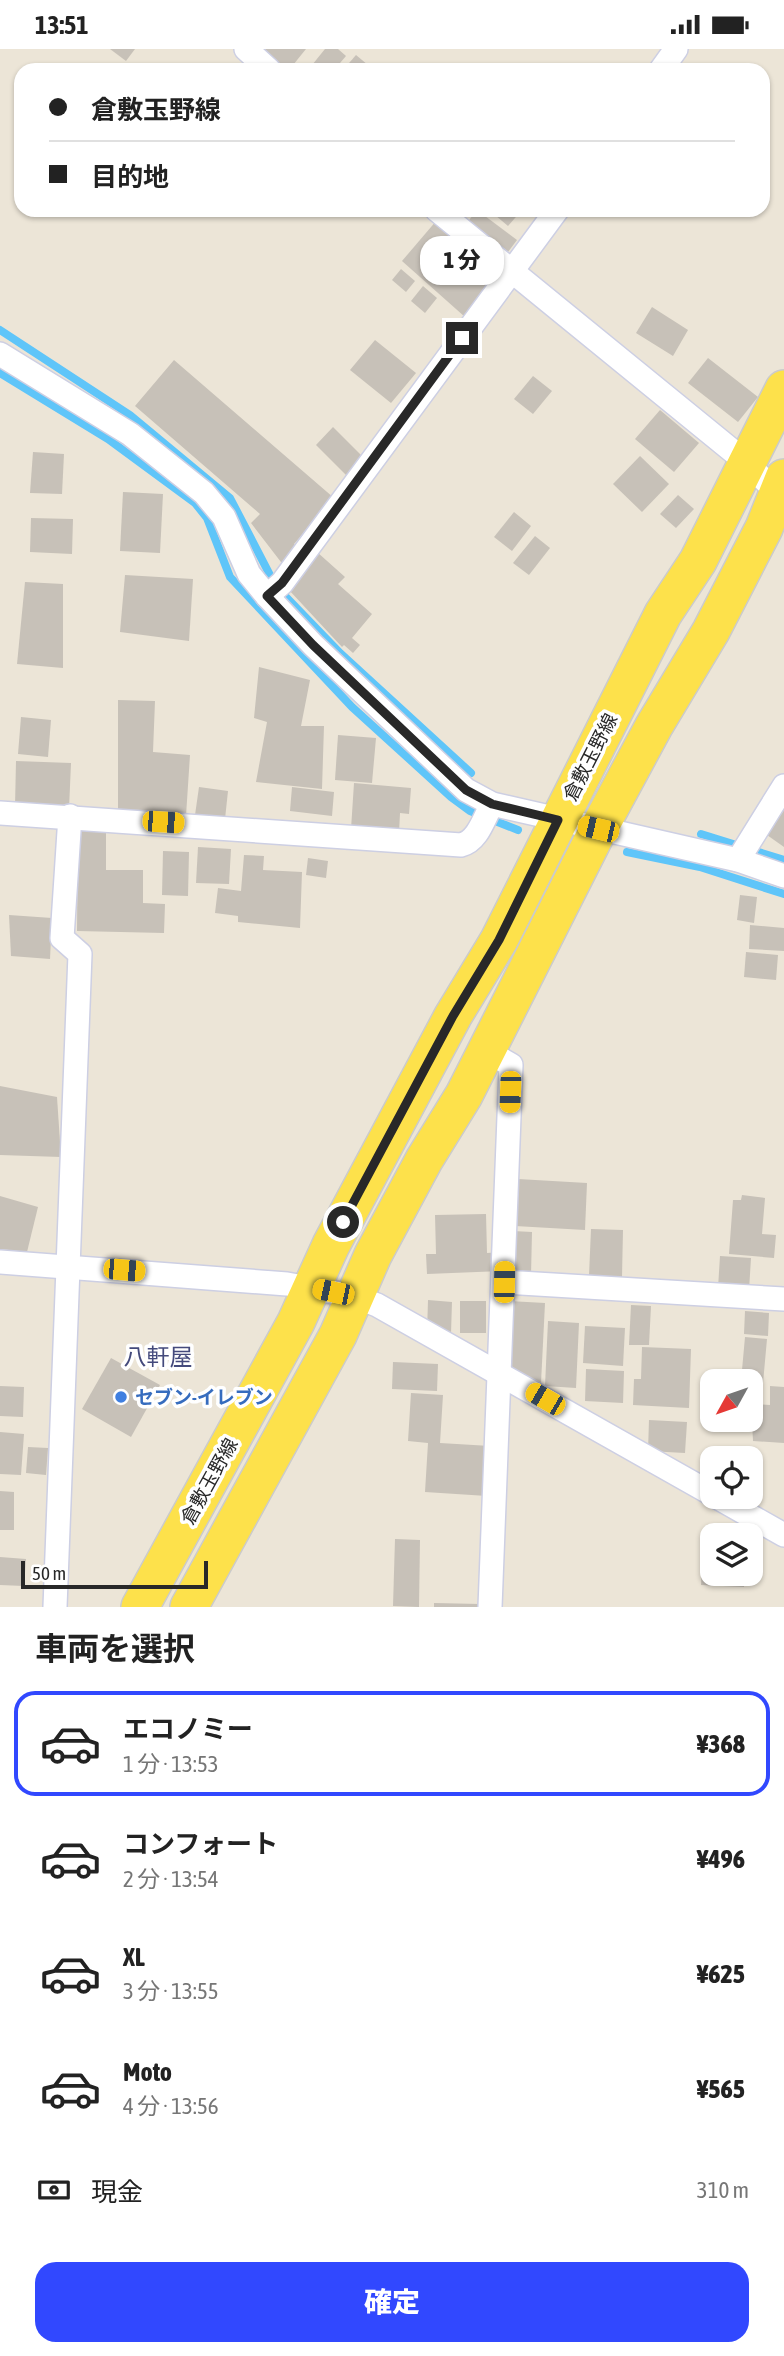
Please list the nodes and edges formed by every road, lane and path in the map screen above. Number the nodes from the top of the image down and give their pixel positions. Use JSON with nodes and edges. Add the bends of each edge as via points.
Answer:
{"nodes":[{"id":1,"x":246,"y":49,"type":"edge"},
{"id":2,"x":676,"y":49,"type":"edge"},
{"id":3,"x":261,"y":63,"type":"edge"},
{"id":4,"x":665,"y":63,"type":"edge"},
{"id":5,"x":446,"y":217,"type":"edge"},
{"id":6,"x":552,"y":217,"type":"edge"},
{"id":7,"x":511,"y":271,"type":"junction"},
{"id":8,"x":0,"y":354,"type":"edge"},
{"id":9,"x":784,"y":389,"type":"edge"},
{"id":10,"x":747,"y":464,"type":"junction"},
{"id":11,"x":782,"y":489,"type":"edge"},
{"id":12,"x":274,"y":589,"type":"junction"},
{"id":13,"x":784,"y":786,"type":"edge"},
{"id":14,"x":0,"y":813,"type":"edge"},
{"id":15,"x":486,"y":814,"type":"junction"},
{"id":16,"x":70,"y":815,"type":"junction"},
{"id":17,"x":558,"y":820,"type":"junction"},
{"id":18,"x":598,"y":829,"type":"junction"},
{"id":19,"x":744,"y":850,"type":"junction"},
{"id":20,"x":784,"y":876,"type":"edge"},
{"id":21,"x":487,"y":1051,"type":"junction"},
{"id":22,"x":0,"y":1262,"type":"edge"},
{"id":23,"x":70,"y":1266,"type":"junction"},
{"id":24,"x":504,"y":1282,"type":"junction"},
{"id":25,"x":312,"y":1287,"type":"junction"},
{"id":26,"x":354,"y":1296,"type":"junction"},
{"id":27,"x":784,"y":1299,"type":"edge"},
{"id":28,"x":500,"y":1373,"type":"junction"},
{"id":29,"x":700,"y":1487,"type":"edge"},
{"id":30,"x":738,"y":1509,"type":"edge"},
{"id":31,"x":784,"y":1535,"type":"edge"},
{"id":32,"x":55,"y":1607,"type":"edge"},
{"id":33,"x":141,"y":1607,"type":"edge"},
{"id":34,"x":189,"y":1607,"type":"edge"},
{"id":35,"x":490,"y":1607,"type":"edge"}],
"edges":[{"from":1,"to":3,"type":"street"},
{"from":2,"to":4,"type":"street"},
{"from":5,"to":7,"type":"street"},
{"from":6,"to":7,"type":"street"},
{"from":7,"to":10,"type":"street"},
{"from":7,"to":12,"type":"street"},
{"from":8,"to":12,"type":"street","via":[[130,434],[204,493],[224,517],[249,574]]},
{"from":9,"to":10,"type":"main road","name":"倉敷玉野線"},
{"from":10,"to":11,"type":"street"},
{"from":10,"to":17,"type":"main road","name":"倉敷玉野線","via":[[698,561],[663,614]]},
{"from":11,"to":18,"type":"main road","via":[[711,631]]},
{"from":12,"to":15,"type":"street","via":[[313,645]]},
{"from":13,"to":19,"type":"street"},
{"from":14,"to":16,"type":"street"},
{"from":15,"to":16,"type":"street","via":[[469,843],[461,845]]},
{"from":15,"to":17,"type":"street"},
{"from":16,"to":23,"type":"street","via":[[62,938],[79,954]]},
{"from":17,"to":18,"type":"street"},
{"from":17,"to":25,"type":"main road","name":"倉敷玉野線","via":[[499,940],[453,1016]]},
{"from":18,"to":19,"type":"street"},
{"from":18,"to":21,"type":"main road"},
{"from":19,"to":20,"type":"street"},
{"from":21,"to":24,"type":"street","via":[[511,1065]]},
{"from":21,"to":26,"type":"main road"},
{"from":22,"to":23,"type":"street"},
{"from":23,"to":25,"type":"street"},
{"from":23,"to":32,"type":"street"},
{"from":24,"to":27,"type":"street"},
{"from":24,"to":28,"type":"street"},
{"from":25,"to":26,"type":"street"},
{"from":25,"to":33,"type":"main road","name":"倉敷玉野線"},
{"from":26,"to":28,"type":"street"},
{"from":26,"to":34,"type":"main road","via":[[338,1335]]},
{"from":28,"to":29,"type":"street"},
{"from":28,"to":35,"type":"street"},
{"from":30,"to":31,"type":"street"}]}
